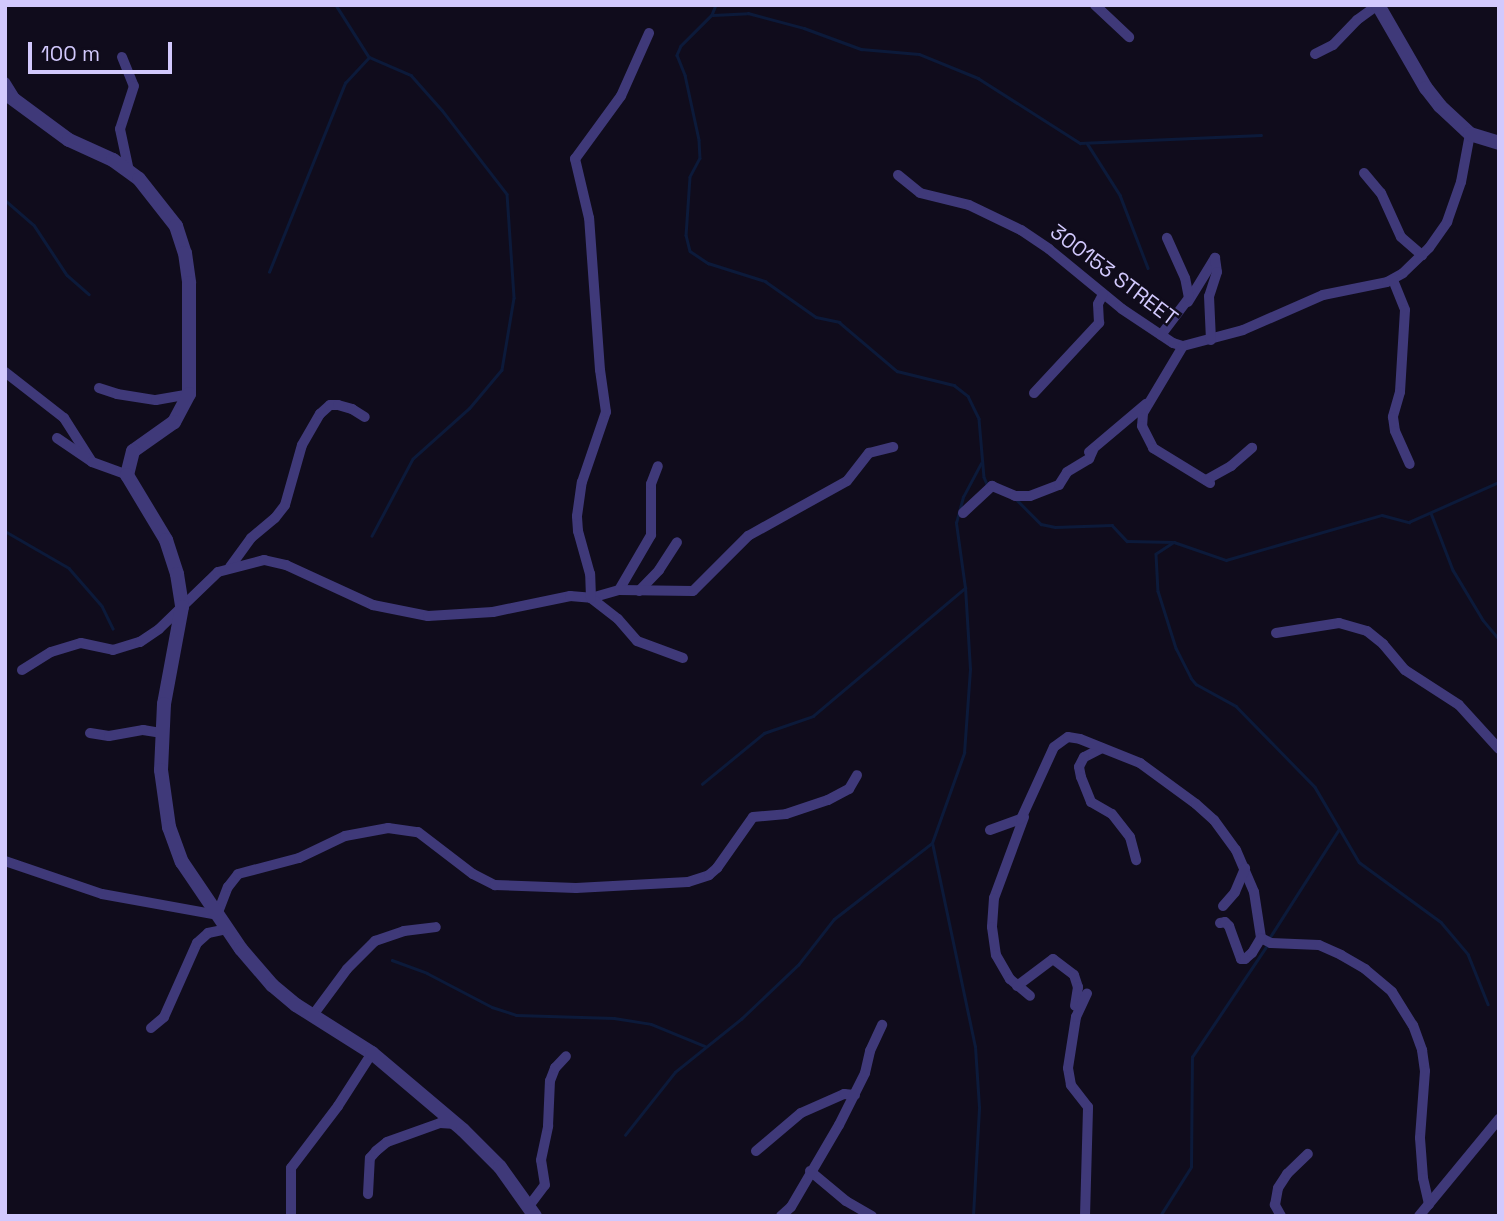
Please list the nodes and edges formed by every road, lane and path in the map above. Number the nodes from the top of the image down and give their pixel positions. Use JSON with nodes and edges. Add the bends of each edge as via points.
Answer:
{"nodes":[{"id":1,"x":1095,"y":5,"type":"edge"},
{"id":2,"x":1378,"y":5,"type":"edge"},
{"id":3,"x":649,"y":33,"type":"dead end"},
{"id":4,"x":1129,"y":37,"type":"dead end"},
{"id":5,"x":1315,"y":54,"type":"dead end"},
{"id":6,"x":122,"y":57,"type":"dead end"},
{"id":7,"x":5,"y":82,"type":"edge"},
{"id":8,"x":10,"y":95,"type":"edge"},
{"id":9,"x":1470,"y":134,"type":"junction"},
{"id":10,"x":1499,"y":142,"type":"edge"},
{"id":11,"x":129,"y":171,"type":"junction"},
{"id":12,"x":1364,"y":173,"type":"dead end"},
{"id":13,"x":898,"y":175,"type":"dead end"},
{"id":14,"x":1167,"y":238,"type":"dead end"},
{"id":15,"x":1422,"y":255,"type":"junction"},
{"id":16,"x":1393,"y":280,"type":"junction"},
{"id":17,"x":1103,"y":294,"type":"junction"},
{"id":18,"x":1188,"y":302,"type":"junction"},
{"id":19,"x":1161,"y":335,"type":"junction"},
{"id":20,"x":1211,"y":340,"type":"junction"},
{"id":21,"x":1183,"y":346,"type":"junction"},
{"id":22,"x":5,"y":372,"type":"edge"},
{"id":23,"x":99,"y":388,"type":"dead end"},
{"id":24,"x":1034,"y":393,"type":"dead end"},
{"id":25,"x":189,"y":394,"type":"junction"},
{"id":26,"x":1151,"y":399,"type":"junction"},
{"id":27,"x":365,"y":417,"type":"dead end"},
{"id":28,"x":57,"y":438,"type":"dead end"},
{"id":29,"x":893,"y":447,"type":"dead end"},
{"id":30,"x":1252,"y":448,"type":"dead end"},
{"id":31,"x":92,"y":462,"type":"junction"},
{"id":32,"x":1410,"y":464,"type":"dead end"},
{"id":33,"x":658,"y":466,"type":"dead end"},
{"id":34,"x":127,"y":475,"type":"junction"},
{"id":35,"x":963,"y":513,"type":"dead end"},
{"id":36,"x":677,"y":542,"type":"dead end"},
{"id":37,"x":230,"y":567,"type":"junction"},
{"id":38,"x":619,"y":590,"type":"junction"},
{"id":39,"x":639,"y":591,"type":"junction"},
{"id":40,"x":591,"y":598,"type":"junction"},
{"id":41,"x":182,"y":607,"type":"junction"},
{"id":42,"x":1276,"y":633,"type":"dead end"},
{"id":43,"x":683,"y":658,"type":"dead end"},
{"id":44,"x":22,"y":670,"type":"dead end"},
{"id":45,"x":90,"y":733,"type":"dead end"},
{"id":46,"x":161,"y":733,"type":"junction"},
{"id":47,"x":1100,"y":749,"type":"junction"},
{"id":48,"x":1499,"y":749,"type":"edge"},
{"id":49,"x":857,"y":775,"type":"dead end"},
{"id":50,"x":1026,"y":811,"type":"junction"},
{"id":51,"x":990,"y":830,"type":"dead end"},
{"id":52,"x":1136,"y":860,"type":"dead end"},
{"id":53,"x":5,"y":861,"type":"edge"},
{"id":54,"x":1245,"y":869,"type":"junction"},
{"id":55,"x":1223,"y":906,"type":"dead end"},
{"id":56,"x":217,"y":915,"type":"junction"},
{"id":57,"x":1220,"y":923,"type":"dead end"},
{"id":58,"x":436,"y":927,"type":"dead end"},
{"id":59,"x":227,"y":929,"type":"junction"},
{"id":60,"x":1262,"y":937,"type":"junction"},
{"id":61,"x":1017,"y":986,"type":"junction"},
{"id":62,"x":1087,"y":993,"type":"dead end"},
{"id":63,"x":1030,"y":996,"type":"dead end"},
{"id":64,"x":313,"y":1015,"type":"junction"},
{"id":65,"x":1076,"y":1015,"type":"junction"},
{"id":66,"x":882,"y":1026,"type":"dead end"},
{"id":67,"x":151,"y":1028,"type":"dead end"},
{"id":68,"x":373,"y":1053,"type":"junction"},
{"id":69,"x":566,"y":1056,"type":"dead end"},
{"id":70,"x":855,"y":1095,"type":"junction"},
{"id":71,"x":1499,"y":1119,"type":"edge"},
{"id":72,"x":456,"y":1124,"type":"junction"},
{"id":73,"x":756,"y":1151,"type":"dead end"},
{"id":74,"x":1308,"y":1154,"type":"dead end"},
{"id":75,"x":810,"y":1171,"type":"junction"},
{"id":76,"x":368,"y":1194,"type":"dead end"},
{"id":77,"x":1429,"y":1204,"type":"junction"},
{"id":78,"x":532,"y":1211,"type":"edge"},
{"id":79,"x":290,"y":1216,"type":"edge"},
{"id":80,"x":781,"y":1216,"type":"edge"},
{"id":81,"x":872,"y":1216,"type":"edge"},
{"id":82,"x":1085,"y":1216,"type":"edge"},
{"id":83,"x":1281,"y":1216,"type":"edge"},
{"id":84,"x":1419,"y":1216,"type":"edge"}],
"edges":[{"from":1,"to":4,"type":"street"},
{"from":2,"to":5,"type":"street","via":[[1333,45]]},
{"from":2,"to":9,"type":"street","via":[[1426,88]]},
{"from":3,"to":40,"type":"street","via":[[621,96],[575,159],[589,218],[606,411],[582,482],[577,516]]},
{"from":6,"to":11,"type":"street","via":[[134,86],[120,129]]},
{"from":7,"to":8,"type":"street"},
{"from":8,"to":11,"type":"street","via":[[69,140]]},
{"from":9,"to":10,"type":"street"},
{"from":9,"to":15,"type":"street","name":"300153 STREET","via":[[1454,205]]},
{"from":11,"to":25,"type":"street","via":[[166,211],[185,253]]},
{"from":12,"to":15,"type":"street","via":[[1381,193],[1401,237]]},
{"from":13,"to":17,"type":"street","name":"300153 STREET","via":[[920,192],[969,205],[1020,230]]},
{"from":14,"to":18,"type":"street","via":[[1185,278]]},
{"from":15,"to":16,"type":"street","name":"300153 STREET"},
{"from":16,"to":20,"type":"street","name":"300153 STREET","via":[[1323,295]]},
{"from":16,"to":32,"type":"street","via":[[1405,310],[1400,393],[1393,416]]},
{"from":17,"to":19,"type":"street","name":"300153 STREET"},
{"from":17,"to":24,"type":"street","via":[[1098,304],[1099,323]]},
{"from":18,"to":19,"type":"street"},
{"from":18,"to":20,"type":"street","via":[[1214,258],[1217,272],[1209,311]]},
{"from":19,"to":21,"type":"street","name":"300153 STREET"},
{"from":20,"to":21,"type":"street","name":"300153 STREET"},
{"from":21,"to":26,"type":"street"},
{"from":22,"to":31,"type":"street","via":[[64,418]]},
{"from":23,"to":25,"type":"street","via":[[156,400]]},
{"from":25,"to":34,"type":"street","via":[[174,422],[133,450]]},
{"from":26,"to":30,"type":"street","via":[[1142,419],[1146,439],[1160,454],[1208,481]]},
{"from":26,"to":35,"type":"street","via":[[1089,452],[1089,459],[1067,472],[1059,485],[1030,496],[992,486]]},
{"from":27,"to":37,"type":"street","via":[[338,405],[330,405],[320,414],[302,445],[285,505],[251,538]]},
{"from":28,"to":31,"type":"street"},
{"from":29,"to":39,"type":"street","via":[[869,453],[847,481],[757,530],[693,591]]},
{"from":31,"to":34,"type":"street"},
{"from":33,"to":38,"type":"street","via":[[651,484],[651,535]]},
{"from":34,"to":41,"type":"street","via":[[166,540]]},
{"from":36,"to":39,"type":"street"},
{"from":37,"to":40,"type":"street","via":[[276,561],[373,604],[428,616],[493,612],[570,596]]},
{"from":37,"to":41,"type":"street","via":[[210,578]]},
{"from":38,"to":39,"type":"street"},
{"from":38,"to":40,"type":"street"},
{"from":40,"to":43,"type":"street","via":[[637,641]]},
{"from":41,"to":44,"type":"street","via":[[140,642],[113,650],[81,643],[51,652]]},
{"from":41,"to":46,"type":"street"},
{"from":42,"to":48,"type":"street","via":[[1339,623],[1367,631],[1405,670],[1459,705]]},
{"from":45,"to":46,"type":"street"},
{"from":46,"to":56,"type":"street","via":[[163,798],[169,827],[181,862]]},
{"from":47,"to":50,"type":"street","via":[[1074,737],[1059,742]]},
{"from":47,"to":52,"type":"street","via":[[1084,757],[1081,777],[1091,802],[1112,814],[1130,837]]},
{"from":47,"to":54,"type":"street","via":[[1140,764],[1196,804],[1225,833]]},
{"from":49,"to":56,"type":"street","via":[[849,789],[828,800],[786,814],[753,817],[709,875],[688,882],[576,888],[495,885],[472,874],[418,832],[388,828],[345,836],[299,858],[238,874]]},
{"from":50,"to":51,"type":"street","via":[[1015,823]]},
{"from":50,"to":61,"type":"street","via":[[994,898],[992,927],[996,955]]},
{"from":53,"to":56,"type":"street","via":[[102,894]]},
{"from":54,"to":55,"type":"street"},
{"from":54,"to":60,"type":"street"},
{"from":56,"to":59,"type":"street"},
{"from":57,"to":60,"type":"street","via":[[1229,926],[1241,959],[1252,953]]},
{"from":58,"to":64,"type":"street","via":[[375,941]]},
{"from":59,"to":64,"type":"street","via":[[272,985]]},
{"from":59,"to":67,"type":"street","via":[[208,933],[197,943],[164,1017]]},
{"from":60,"to":77,"type":"street","via":[[1271,943],[1319,945],[1341,955],[1379,980],[1408,1016],[1425,1071],[1420,1138]]},
{"from":61,"to":63,"type":"street"},
{"from":61,"to":65,"type":"street","via":[[1053,959],[1073,975],[1078,987]]},
{"from":62,"to":65,"type":"street"},
{"from":64,"to":68,"type":"street"},
{"from":65,"to":82,"type":"street","via":[[1068,1068],[1071,1085],[1088,1107]]},
{"from":66,"to":70,"type":"street"},
{"from":68,"to":72,"type":"street"},
{"from":68,"to":79,"type":"street","via":[[291,1168]]},
{"from":69,"to":78,"type":"street","via":[[550,1080],[541,1160],[545,1185]]},
{"from":70,"to":73,"type":"street","via":[[844,1094],[801,1113]]},
{"from":70,"to":75,"type":"street"},
{"from":71,"to":77,"type":"street"},
{"from":72,"to":76,"type":"street","via":[[439,1123],[387,1142],[370,1158]]},
{"from":72,"to":78,"type":"street","via":[[500,1167]]},
{"from":74,"to":83,"type":"street","via":[[1279,1188],[1275,1205]]},
{"from":75,"to":80,"type":"street"},
{"from":75,"to":81,"type":"street"},
{"from":77,"to":84,"type":"street"}]}
